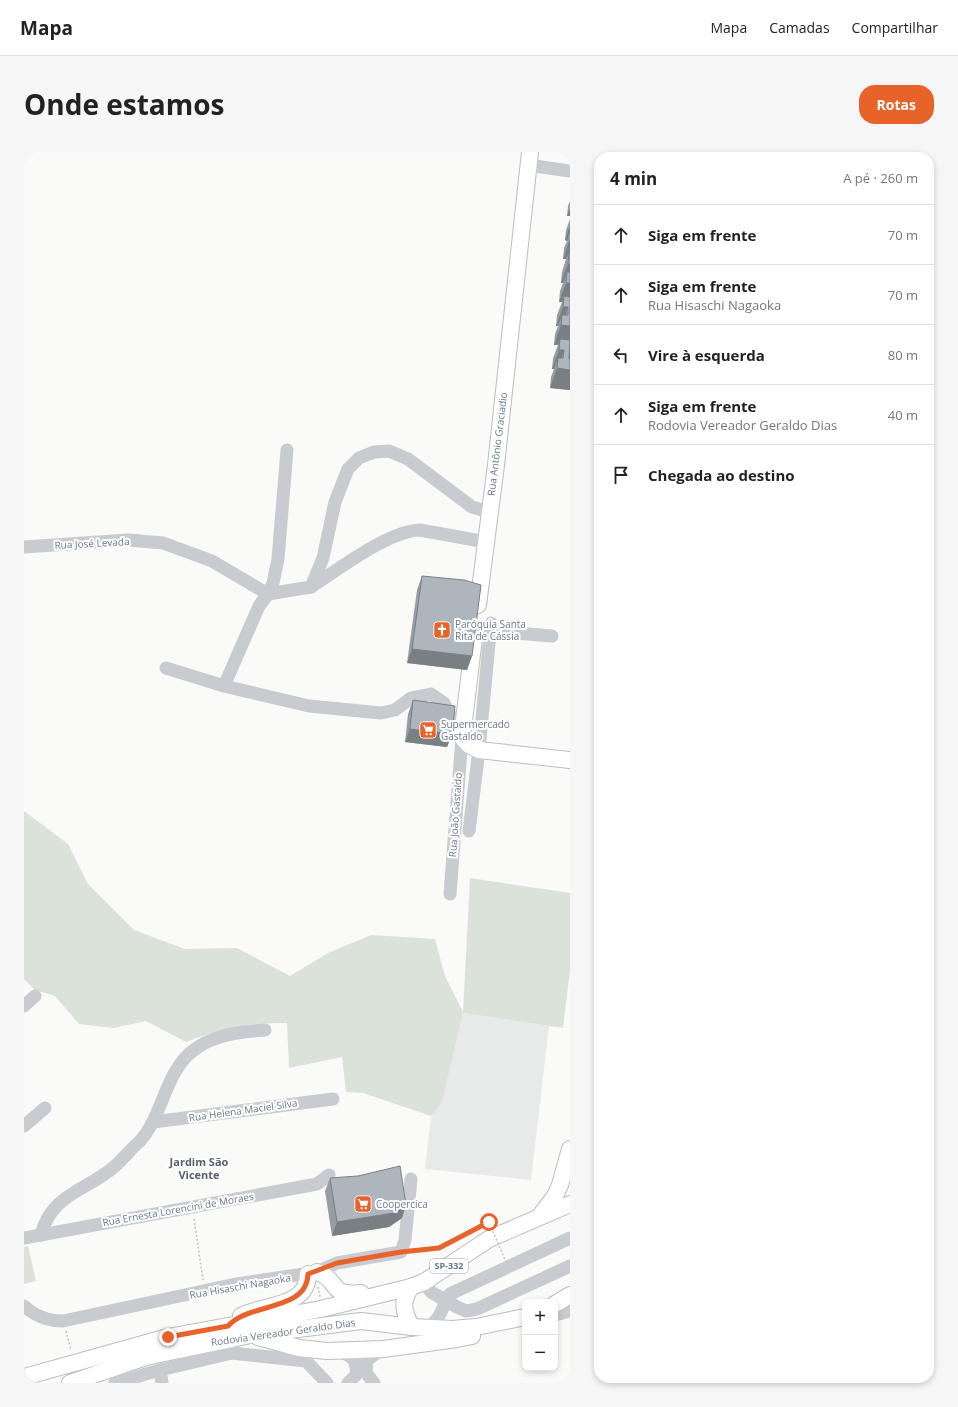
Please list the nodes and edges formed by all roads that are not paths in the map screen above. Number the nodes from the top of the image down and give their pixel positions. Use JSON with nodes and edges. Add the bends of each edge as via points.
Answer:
{"nodes":[{"id":1,"x":529,"y":159,"type":"edge"},
{"id":2,"x":570,"y":171,"type":"edge"},
{"id":3,"x":287,"y":450,"type":"dead end"},
{"id":4,"x":489,"y":512,"type":"junction"},
{"id":5,"x":486,"y":542,"type":"junction"},
{"id":6,"x":24,"y":547,"type":"edge"},
{"id":7,"x":311,"y":587,"type":"junction"},
{"id":8,"x":268,"y":594,"type":"junction"},
{"id":9,"x":552,"y":636,"type":"dead end"},
{"id":10,"x":166,"y":668,"type":"dead end"},
{"id":11,"x":224,"y":686,"type":"junction"},
{"id":12,"x":462,"y":737,"type":"junction"},
{"id":13,"x":480,"y":750,"type":"junction"},
{"id":14,"x":570,"y":760,"type":"edge"},
{"id":15,"x":469,"y":831,"type":"dead end"},
{"id":16,"x":450,"y":894,"type":"dead end"},
{"id":17,"x":36,"y":996,"type":"dead end"},
{"id":18,"x":24,"y":1006,"type":"edge"},
{"id":19,"x":265,"y":1030,"type":"dead end"},
{"id":20,"x":333,"y":1098,"type":"dead end"},
{"id":21,"x":45,"y":1108,"type":"dead end"},
{"id":22,"x":153,"y":1122,"type":"junction"},
{"id":23,"x":24,"y":1126,"type":"edge"},
{"id":24,"x":570,"y":1150,"type":"edge"},
{"id":25,"x":329,"y":1175,"type":"dead end"},
{"id":26,"x":411,"y":1179,"type":"dead end"},
{"id":27,"x":570,"y":1204,"type":"edge"},
{"id":28,"x":539,"y":1217,"type":"junction"},
{"id":29,"x":41,"y":1235,"type":"junction"},
{"id":30,"x":24,"y":1238,"type":"edge"},
{"id":31,"x":570,"y":1238,"type":"edge"},
{"id":32,"x":570,"y":1266,"type":"edge"},
{"id":33,"x":313,"y":1273,"type":"junction"},
{"id":34,"x":418,"y":1284,"type":"junction"},
{"id":35,"x":381,"y":1294,"type":"junction"},
{"id":36,"x":570,"y":1295,"type":"edge"},
{"id":37,"x":445,"y":1302,"type":"junction"},
{"id":38,"x":558,"y":1302,"type":"edge"},
{"id":39,"x":27,"y":1309,"type":"edge"},
{"id":40,"x":570,"y":1311,"type":"edge"},
{"id":41,"x":558,"y":1314,"type":"edge"},
{"id":42,"x":522,"y":1318,"type":"edge"},
{"id":43,"x":508,"y":1321,"type":"junction"},
{"id":44,"x":228,"y":1326,"type":"junction"},
{"id":45,"x":419,"y":1327,"type":"junction"},
{"id":46,"x":251,"y":1335,"type":"junction"},
{"id":47,"x":383,"y":1348,"type":"junction"},
{"id":48,"x":338,"y":1351,"type":"junction"},
{"id":49,"x":160,"y":1370,"type":"junction"},
{"id":50,"x":24,"y":1377,"type":"edge"},
{"id":51,"x":70,"y":1383,"type":"edge"},
{"id":52,"x":115,"y":1383,"type":"edge"},
{"id":53,"x":162,"y":1383,"type":"edge"},
{"id":54,"x":327,"y":1383,"type":"edge"},
{"id":55,"x":349,"y":1383,"type":"edge"},
{"id":56,"x":374,"y":1383,"type":"edge"}],
"edges":[{"from":1,"to":2,"type":"street"},
{"from":1,"to":4,"type":"main road","name":"Rua Antônio Graciadio"},
{"from":3,"to":8,"type":"street","via":[[278,559]]},
{"from":4,"to":5,"type":"main road","name":"Rua Antônio Graciadio"},
{"from":4,"to":7,"type":"street","via":[[472,507],[408,460],[389,451],[374,452],[359,458],[348,469],[335,502],[323,558]]},
{"from":5,"to":7,"type":"street","via":[[409,530],[392,536]]},
{"from":5,"to":12,"type":"main road","name":"Rua Antônio Graciadio"},
{"from":6,"to":8,"type":"street","name":"Rua José Levada","via":[[128,540],[163,543],[212,561]]},
{"from":7,"to":8,"type":"street"},
{"from":8,"to":11,"type":"street","via":[[259,606]]},
{"from":9,"to":13,"type":"street","via":[[491,627]]},
{"from":10,"to":11,"type":"street"},
{"from":11,"to":12,"type":"street","via":[[309,706],[381,712],[395,710],[411,698],[431,694],[444,703]]},
{"from":12,"to":13,"type":"main road","via":[[469,746]]},
{"from":12,"to":16,"type":"street","name":"Rua João Gastaldo"},
{"from":13,"to":14,"type":"main road"},
{"from":13,"to":15,"type":"street"},
{"from":17,"to":18,"type":"street"},
{"from":19,"to":22,"type":"street","via":[[238,1032],[198,1046],[187,1056],[172,1077]]},
{"from":20,"to":22,"type":"street","name":"Rua Helena Maciel Silva"},
{"from":21,"to":23,"type":"street"},
{"from":22,"to":29,"type":"street","via":[[141,1139],[114,1167],[59,1202],[45,1220]]},
{"from":24,"to":28,"type":"main road","via":[[555,1196]]},
{"from":25,"to":29,"type":"street","name":"Rua Ernesta Lorencini de Moraes","via":[[317,1184]]},
{"from":26,"to":33,"type":"street","name":"Rua Hisaschi Nagaoka","via":[[405,1240],[401,1252],[337,1263]]},
{"from":27,"to":28,"type":"main road","name":"Rodovia Vereador Geraldo Dias","number":"SP-332"},
{"from":28,"to":34,"type":"main road","name":"Rodovia Vereador Geraldo Dias","number":"SP-332","via":[[489,1239]]},
{"from":29,"to":30,"type":"street","name":"Rua Ernesta Lorencini de Moraes"},
{"from":31,"to":37,"type":"street","via":[[454,1292]]},
{"from":32,"to":37,"type":"street","via":[[477,1309],[456,1311]]},
{"from":33,"to":35,"type":"main road","via":[[326,1275],[341,1293]]},
{"from":33,"to":39,"type":"street","name":"Rua Hisaschi Nagaoka","via":[[236,1284],[63,1321],[45,1319]]},
{"from":33,"to":44,"type":"main road","via":[[298,1296],[288,1302],[244,1314]]},
{"from":34,"to":35,"type":"main road","name":"Rodovia Vereador Geraldo Dias","number":"SP-332"},
{"from":34,"to":37,"type":"street"},
{"from":34,"to":45,"type":"main road","via":[[406,1295],[404,1301],[406,1317]]},
{"from":35,"to":44,"type":"main road","name":"Rodovia Vereador Geraldo Dias","number":"SP-332","via":[[321,1309]]},
{"from":36,"to":38,"type":"main road"},
{"from":37,"to":45,"type":"street","via":[[436,1322]]},
{"from":40,"to":41,"type":"street"},
{"from":42,"to":43,"type":"main road","name":"Rodovia Vereador Geraldo Dias"},
{"from":43,"to":45,"type":"main road","name":"Rodovia Vereador Geraldo Dias","via":[[452,1329]]},
{"from":43,"to":47,"type":"main road","via":[[483,1333],[457,1340]]},
{"from":44,"to":50,"type":"main road","name":"Rodovia Vereador Geraldo Dias","number":"SP-332","via":[[168,1337]]},
{"from":45,"to":46,"type":"main road","name":"Rodovia Vereador Geraldo Dias","via":[[361,1321]]},
{"from":46,"to":48,"type":"main road","via":[[299,1348]]},
{"from":46,"to":51,"type":"main road","name":"Rodovia Vereador Geraldo Dias","via":[[146,1357]]},
{"from":47,"to":48,"type":"main road"},
{"from":47,"to":56,"type":"street","via":[[367,1360],[366,1373]]},
{"from":48,"to":55,"type":"street","via":[[350,1355],[356,1361],[357,1374]]},
{"from":49,"to":52,"type":"street"},
{"from":49,"to":53,"type":"street"},
{"from":49,"to":54,"type":"street","via":[[232,1353],[306,1361]]}]}
